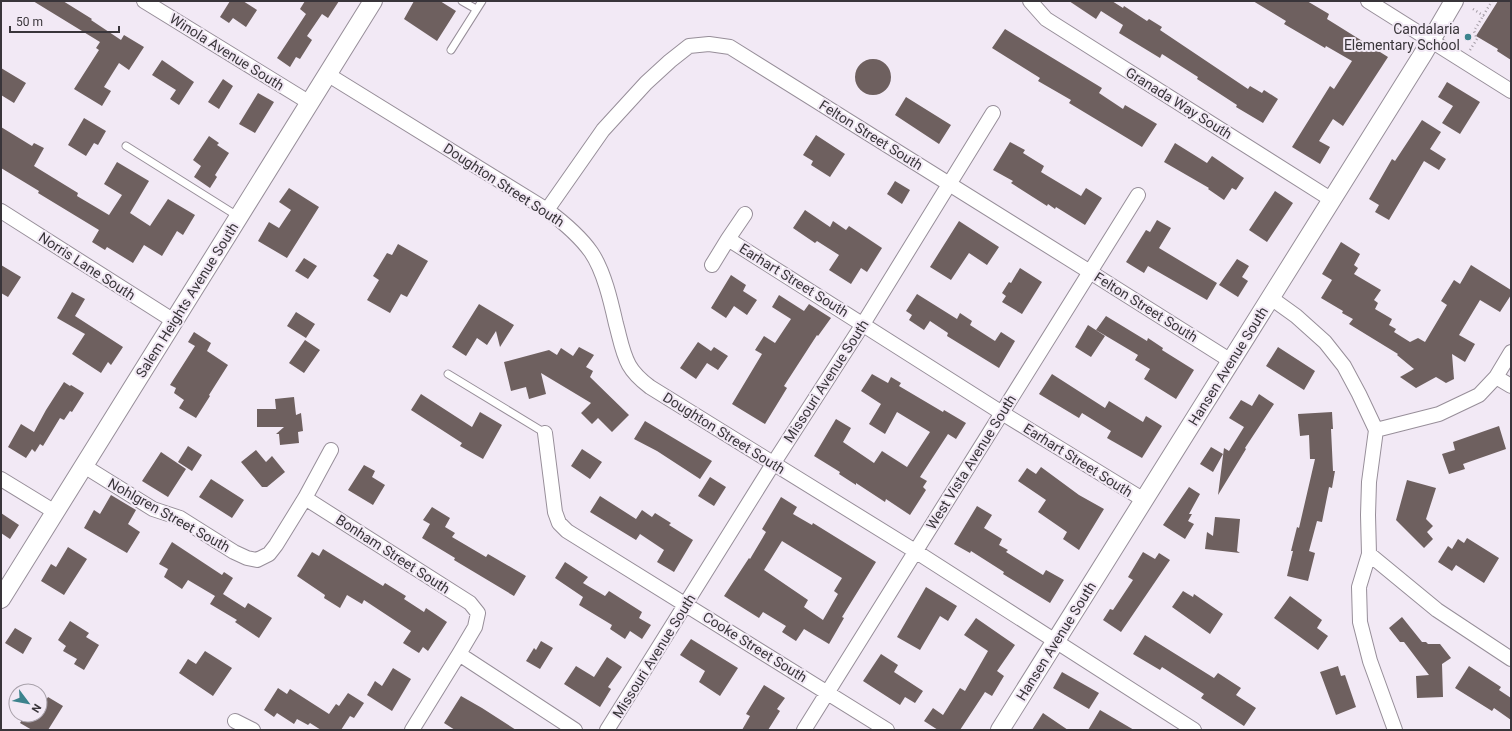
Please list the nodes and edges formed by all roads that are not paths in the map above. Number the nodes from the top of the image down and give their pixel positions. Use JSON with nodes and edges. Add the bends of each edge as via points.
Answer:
{"nodes":[{"id":1,"x":144,"y":1,"type":"edge"},
{"id":2,"x":373,"y":1,"type":"edge"},
{"id":3,"x":462,"y":1,"type":"edge"},
{"id":4,"x":482,"y":1,"type":"edge"},
{"id":5,"x":1030,"y":1,"type":"edge"},
{"id":6,"x":1368,"y":1,"type":"edge"},
{"id":7,"x":1454,"y":1,"type":"edge"},
{"id":8,"x":476,"y":10,"type":"junction"},
{"id":9,"x":1431,"y":40,"type":"junction"},
{"id":10,"x":451,"y":50,"type":"dead end"},
{"id":11,"x":328,"y":74,"type":"junction"},
{"id":12,"x":1511,"y":91,"type":"edge"},
{"id":13,"x":310,"y":103,"type":"junction"},
{"id":14,"x":994,"y":113,"type":"dead end"},
{"id":15,"x":126,"y":146,"type":"dead end"},
{"id":16,"x":949,"y":184,"type":"junction"},
{"id":17,"x":1138,"y":195,"type":"dead end"},
{"id":18,"x":1332,"y":200,"type":"junction"},
{"id":19,"x":547,"y":210,"type":"junction"},
{"id":20,"x":1,"y":211,"type":"edge"},
{"id":21,"x":744,"y":214,"type":"dead end"},
{"id":22,"x":239,"y":217,"type":"junction"},
{"id":23,"x":728,"y":239,"type":"junction"},
{"id":24,"x":712,"y":265,"type":"dead end"},
{"id":25,"x":1090,"y":272,"type":"junction"},
{"id":26,"x":1271,"y":298,"type":"junction"},
{"id":27,"x":174,"y":321,"type":"junction"},
{"id":28,"x":863,"y":324,"type":"junction"},
{"id":29,"x":1511,"y":352,"type":"edge"},
{"id":30,"x":1231,"y":361,"type":"junction"},
{"id":31,"x":448,"y":374,"type":"dead end"},
{"id":32,"x":1496,"y":377,"type":"junction"},
{"id":33,"x":1511,"y":386,"type":"edge"},
{"id":34,"x":1002,"y":413,"type":"junction"},
{"id":35,"x":1376,"y":430,"type":"junction"},
{"id":36,"x":545,"y":433,"type":"joint"},
{"id":37,"x":331,"y":450,"type":"dead end"},
{"id":38,"x":773,"y":464,"type":"junction"},
{"id":39,"x":84,"y":466,"type":"junction"},
{"id":40,"x":1,"y":479,"type":"edge"},
{"id":41,"x":305,"y":498,"type":"junction"},
{"id":42,"x":1144,"y":500,"type":"junction"},
{"id":43,"x":55,"y":512,"type":"junction"},
{"id":44,"x":915,"y":552,"type":"junction"},
{"id":45,"x":1369,"y":554,"type":"junction"},
{"id":46,"x":1,"y":599,"type":"edge"},
{"id":47,"x":686,"y":604,"type":"junction"},
{"id":48,"x":1056,"y":640,"type":"junction"},
{"id":49,"x":459,"y":654,"type":"junction"},
{"id":50,"x":1511,"y":659,"type":"edge"},
{"id":51,"x":828,"y":692,"type":"junction"},
{"id":52,"x":235,"y":721,"type":"dead end"},
{"id":53,"x":253,"y":730,"type":"edge"},
{"id":54,"x":412,"y":730,"type":"edge"},
{"id":55,"x":575,"y":730,"type":"edge"},
{"id":56,"x":607,"y":730,"type":"edge"},
{"id":57,"x":804,"y":730,"type":"edge"},
{"id":58,"x":887,"y":730,"type":"edge"},
{"id":59,"x":1000,"y":730,"type":"edge"},
{"id":60,"x":1194,"y":730,"type":"edge"},
{"id":61,"x":1395,"y":730,"type":"edge"}],
"edges":[{"from":1,"to":13,"type":"street","name":"Winola Avenue South"},
{"from":2,"to":11,"type":"street","name":"Salem Heights Avenue South"},
{"from":3,"to":8,"type":"lane"},
{"from":4,"to":8,"type":"lane"},
{"from":5,"to":18,"type":"street","name":"Granada Way South","via":[[1046,19]]},
{"from":6,"to":9,"type":"street"},
{"from":7,"to":9,"type":"street","name":"Hansen Avenue South"},
{"from":8,"to":10,"type":"lane"},
{"from":9,"to":12,"type":"street"},
{"from":9,"to":18,"type":"street","name":"Hansen Avenue South"},
{"from":11,"to":13,"type":"street","name":"Salem Heights Avenue South"},
{"from":11,"to":19,"type":"street","name":"Doughton Street South"},
{"from":13,"to":22,"type":"street","name":"Salem Heights Avenue South"},
{"from":14,"to":16,"type":"street","name":"Missouri Avenue South"},
{"from":15,"to":22,"type":"lane"},
{"from":16,"to":19,"type":"street","name":"Felton Street South","via":[[730,47],[710,44],[689,46],[646,83],[603,130]]},
{"from":16,"to":25,"type":"street","name":"Felton Street South"},
{"from":16,"to":28,"type":"street","name":"Missouri Avenue South"},
{"from":17,"to":25,"type":"street","name":"West Vista Avenue South"},
{"from":18,"to":26,"type":"street","name":"Hansen Avenue South"},
{"from":19,"to":38,"type":"street","name":"Doughton Street South","via":[[565,223],[591,253],[600,270],[624,353],[629,366],[638,377]]},
{"from":20,"to":27,"type":"street","name":"Norris Lane South"},
{"from":21,"to":23,"type":"street","name":"Earhart Street South"},
{"from":22,"to":27,"type":"street","name":"Salem Heights Avenue South"},
{"from":23,"to":24,"type":"street","name":"Earhart Street South"},
{"from":23,"to":28,"type":"street","name":"Earhart Street South"},
{"from":25,"to":30,"type":"street","name":"Felton Street South"},
{"from":25,"to":34,"type":"street","name":"West Vista Avenue South"},
{"from":26,"to":30,"type":"street","name":"Hansen Avenue South"},
{"from":26,"to":35,"type":"street","via":[[1325,342],[1344,366]]},
{"from":27,"to":39,"type":"street","name":"Salem Heights Avenue South"},
{"from":28,"to":34,"type":"street","name":"Earhart Street South"},
{"from":28,"to":38,"type":"street","name":"Missouri Avenue South"},
{"from":29,"to":32,"type":"street"},
{"from":30,"to":42,"type":"street","name":"Hansen Avenue South"},
{"from":31,"to":36,"type":"lane"},
{"from":32,"to":33,"type":"street"},
{"from":32,"to":35,"type":"street","via":[[1479,395],[1439,414]]},
{"from":34,"to":42,"type":"street","name":"Earhart Street South"},
{"from":34,"to":44,"type":"street","name":"West Vista Avenue South"},
{"from":35,"to":45,"type":"street","via":[[1369,482]]},
{"from":36,"to":47,"type":"street","name":"Cooke Street South","via":[[555,512],[559,522],[567,531]]},
{"from":37,"to":41,"type":"street"},
{"from":38,"to":44,"type":"street","name":"Doughton Street South"},
{"from":38,"to":47,"type":"street","name":"Missouri Avenue South"},
{"from":39,"to":41,"type":"street","name":"Nohlgren Street South","via":[[153,509],[180,518],[234,552],[257,560],[268,554],[276,545]]},
{"from":39,"to":43,"type":"street","name":"Salem Heights Avenue South"},
{"from":40,"to":43,"type":"street"},
{"from":41,"to":49,"type":"street","name":"Bonham Street South","via":[[470,603],[478,613],[474,627]]},
{"from":42,"to":48,"type":"street","name":"Hansen Avenue South"},
{"from":43,"to":46,"type":"street","name":"Salem Heights Avenue South"},
{"from":44,"to":48,"type":"street","name":"Doughton Street South"},
{"from":44,"to":51,"type":"street","name":"West Vista Avenue South"},
{"from":45,"to":50,"type":"street","via":[[1437,610]]},
{"from":45,"to":61,"type":"street","via":[[1359,587],[1360,622],[1370,661]]},
{"from":47,"to":51,"type":"street","name":"Cooke Street South"},
{"from":47,"to":56,"type":"street","name":"Missouri Avenue South"},
{"from":48,"to":59,"type":"street","name":"Hansen Avenue South"},
{"from":48,"to":60,"type":"street","name":"Doughton Street South"},
{"from":49,"to":54,"type":"street"},
{"from":49,"to":55,"type":"street"},
{"from":51,"to":57,"type":"street","name":"West Vista Avenue South"},
{"from":51,"to":58,"type":"street","name":"Cooke Street South"},
{"from":52,"to":53,"type":"street"}]}
